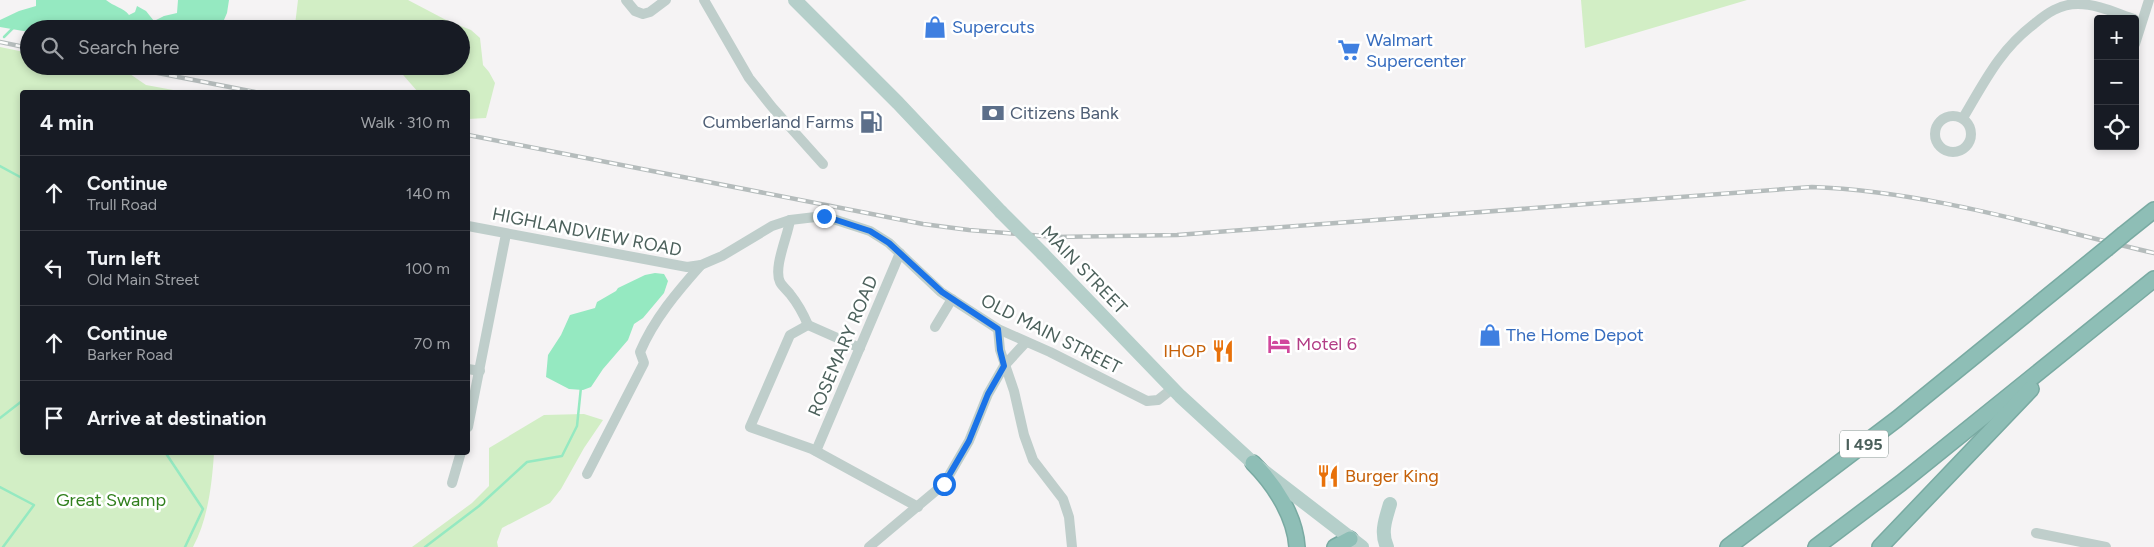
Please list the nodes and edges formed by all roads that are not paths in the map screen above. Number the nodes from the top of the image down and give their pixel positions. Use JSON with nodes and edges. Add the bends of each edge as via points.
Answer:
{"nodes":[{"id":1,"x":626,"y":0,"type":"edge"},
{"id":2,"x":666,"y":0,"type":"edge"},
{"id":3,"x":704,"y":0,"type":"edge"},
{"id":4,"x":795,"y":0,"type":"edge"},
{"id":5,"x":2149,"y":0,"type":"edge"},
{"id":6,"x":2120,"y":15,"type":"edge"},
{"id":7,"x":2139,"y":17,"type":"edge"},
{"id":8,"x":1963,"y":118,"type":"dead end"},
{"id":9,"x":823,"y":164,"type":"dead end"},
{"id":10,"x":2154,"y":210,"type":"edge"},
{"id":11,"x":790,"y":220,"type":"junction"},
{"id":12,"x":470,"y":226,"type":"edge"},
{"id":13,"x":506,"y":234,"type":"junction"},
{"id":14,"x":900,"y":253,"type":"junction"},
{"id":15,"x":701,"y":266,"type":"junction"},
{"id":16,"x":2154,"y":279,"type":"edge"},
{"id":17,"x":952,"y":299,"type":"junction"},
{"id":18,"x":808,"y":325,"type":"junction"},
{"id":19,"x":934,"y":327,"type":"dead end"},
{"id":20,"x":998,"y":329,"type":"junction"},
{"id":21,"x":2081,"y":337,"type":"junction"},
{"id":22,"x":1026,"y":342,"type":"junction"},
{"id":23,"x":860,"y":348,"type":"junction"},
{"id":24,"x":1004,"y":366,"type":"junction"},
{"id":25,"x":470,"y":368,"type":"edge"},
{"id":26,"x":480,"y":371,"type":"junction"},
{"id":27,"x":1172,"y":389,"type":"junction"},
{"id":28,"x":470,"y":418,"type":"edge"},
{"id":29,"x":816,"y":451,"type":"junction"},
{"id":30,"x":460,"y":455,"type":"edge"},
{"id":31,"x":1253,"y":463,"type":"junction"},
{"id":32,"x":587,"y":474,"type":"dead end"},
{"id":33,"x":452,"y":483,"type":"dead end"},
{"id":34,"x":1390,"y":504,"type":"dead end"},
{"id":35,"x":918,"y":507,"type":"junction"},
{"id":36,"x":2036,"y":533,"type":"dead end"},
{"id":37,"x":1353,"y":544,"type":"edge"},
{"id":38,"x":869,"y":547,"type":"edge"},
{"id":39,"x":1072,"y":547,"type":"edge"},
{"id":40,"x":1297,"y":547,"type":"edge"},
{"id":41,"x":1335,"y":547,"type":"edge"},
{"id":42,"x":1387,"y":547,"type":"edge"},
{"id":43,"x":1728,"y":547,"type":"edge"},
{"id":44,"x":1816,"y":547,"type":"edge"},
{"id":45,"x":1880,"y":547,"type":"edge"},
{"id":46,"x":2106,"y":547,"type":"edge"}],
"edges":[{"from":1,"to":2,"type":"street","via":[[643,14]]},
{"from":3,"to":9,"type":"street","via":[[749,78]]},
{"from":4,"to":27,"type":"main road","name":"MAIN STREET","bridge":true},
{"from":5,"to":7,"type":"street"},
{"from":6,"to":8,"type":"street","via":[[2082,4],[2066,5],[2052,11],[2006,49]]},
{"from":10,"to":43,"type":"highway","number":"I 495","bridge":true,"via":[[1897,419]]},
{"from":11,"to":14,"type":"street","name":"OLD MAIN STREET","via":[[824,216],[870,231]]},
{"from":11,"to":15,"type":"street","name":"OLD MAIN STREET","via":[[772,226]]},
{"from":11,"to":18,"type":"street","via":[[778,272],[780,282],[802,309]]},
{"from":12,"to":13,"type":"street","name":"HIGHLANDVIEW ROAD"},
{"from":13,"to":15,"type":"street","name":"HIGHLANDVIEW ROAD","via":[[686,268]]},
{"from":13,"to":26,"type":"street"},
{"from":14,"to":17,"type":"street","name":"OLD MAIN STREET"},
{"from":14,"to":23,"type":"street","name":"ROSEMARY ROAD"},
{"from":15,"to":32,"type":"street","via":[[668,304],[644,342],[640,352],[644,363]]},
{"from":16,"to":21,"type":"highway"},
{"from":17,"to":19,"type":"street"},
{"from":17,"to":20,"type":"street","name":"OLD MAIN STREET"},
{"from":18,"to":23,"type":"street"},
{"from":18,"to":29,"type":"street","via":[[790,335],[750,427]]},
{"from":20,"to":22,"type":"street","name":"OLD MAIN STREET"},
{"from":20,"to":24,"type":"street"},
{"from":21,"to":44,"type":"highway","via":[[1901,483]]},
{"from":21,"to":45,"type":"highway"},
{"from":22,"to":24,"type":"street"},
{"from":22,"to":27,"type":"street","name":"OLD MAIN STREET","via":[[1147,401],[1158,400]]},
{"from":23,"to":29,"type":"street","name":"ROSEMARY ROAD"},
{"from":24,"to":35,"type":"street","via":[[953,472]]},
{"from":24,"to":39,"type":"street","via":[[1033,460],[1063,499],[1069,517]]},
{"from":25,"to":26,"type":"street"},
{"from":26,"to":28,"type":"street"},
{"from":27,"to":31,"type":"main road","name":"MAIN STREET"},
{"from":29,"to":35,"type":"street"},
{"from":30,"to":33,"type":"street"},
{"from":31,"to":37,"type":"main road","name":"MAIN STREET"},
{"from":31,"to":40,"type":"highway","via":[[1281,500],[1295,532]]},
{"from":34,"to":42,"type":"main road","via":[[1384,525]]},
{"from":35,"to":38,"type":"street"},
{"from":36,"to":46,"type":"street"},
{"from":37,"to":41,"type":"highway"}]}
